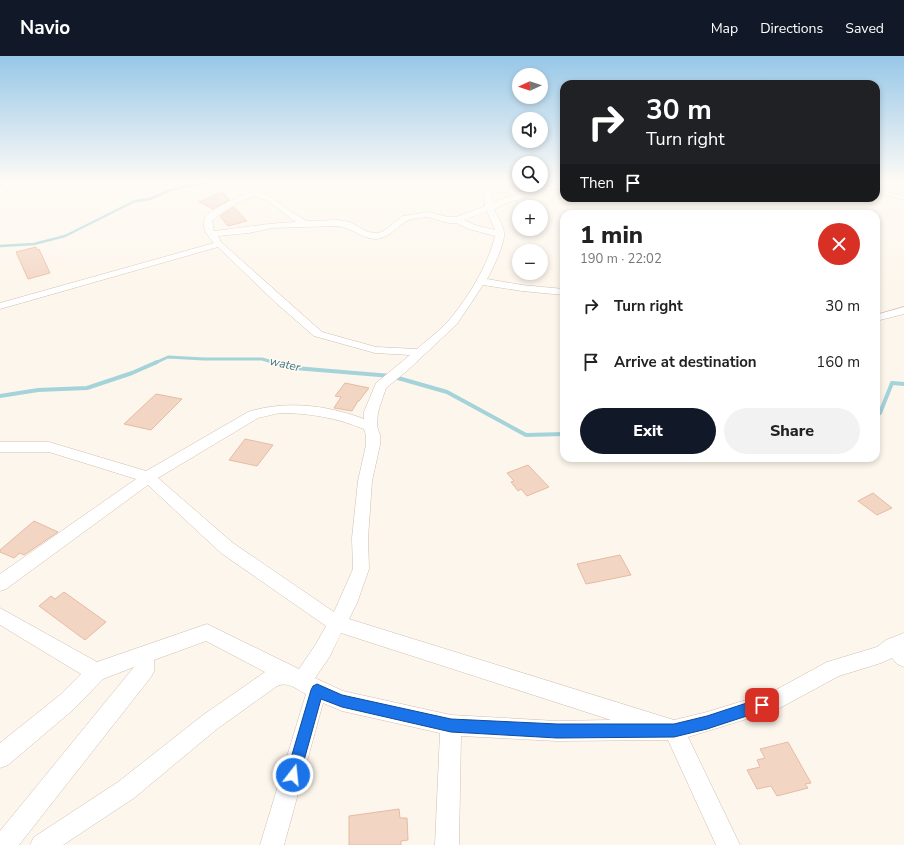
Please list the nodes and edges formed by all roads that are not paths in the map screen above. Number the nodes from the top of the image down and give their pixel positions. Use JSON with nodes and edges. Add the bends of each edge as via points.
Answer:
{"nodes":[{"id":1,"x":209,"y":219,"type":"edge"},
{"id":2,"x":297,"y":219,"type":"edge"},
{"id":3,"x":405,"y":219,"type":"edge"},
{"id":4,"x":444,"y":219,"type":"edge"},
{"id":5,"x":460,"y":219,"type":"edge"},
{"id":6,"x":495,"y":219,"type":"edge"},
{"id":7,"x":457,"y":220,"type":"junction"},
{"id":8,"x":304,"y":223,"type":"junction"},
{"id":9,"x":211,"y":234,"type":"junction"},
{"id":10,"x":500,"y":234,"type":"junction"},
{"id":11,"x":220,"y":244,"type":"junction"},
{"id":12,"x":480,"y":281,"type":"junction"},
{"id":13,"x":560,"y":292,"type":"edge"},
{"id":14,"x":0,"y":306,"type":"edge"},
{"id":15,"x":904,"y":310,"type":"edge"},
{"id":16,"x":880,"y":317,"type":"edge"},
{"id":17,"x":419,"y":352,"type":"junction"},
{"id":18,"x":370,"y":426,"type":"junction"},
{"id":19,"x":0,"y":447,"type":"edge"},
{"id":20,"x":148,"y":476,"type":"junction"},
{"id":21,"x":0,"y":584,"type":"edge"},
{"id":22,"x":0,"y":616,"type":"edge"},
{"id":23,"x":337,"y":624,"type":"junction"},
{"id":24,"x":900,"y":648,"type":"edge"},
{"id":25,"x":144,"y":654,"type":"junction"},
{"id":26,"x":96,"y":672,"type":"junction"},
{"id":27,"x":304,"y":682,"type":"junction"},
{"id":28,"x":451,"y":725,"type":"junction"},
{"id":29,"x":674,"y":730,"type":"junction"},
{"id":30,"x":0,"y":757,"type":"edge"},
{"id":31,"x":4,"y":845,"type":"edge"},
{"id":32,"x":42,"y":845,"type":"edge"},
{"id":33,"x":272,"y":845,"type":"edge"},
{"id":34,"x":447,"y":845,"type":"edge"},
{"id":35,"x":728,"y":845,"type":"edge"}],
"edges":[{"from":1,"to":9,"type":"street"},
{"from":2,"to":8,"type":"street"},
{"from":3,"to":8,"type":"street","via":[[385,234],[376,236],[365,234],[350,225]]},
{"from":4,"to":7,"type":"street"},
{"from":5,"to":7,"type":"street"},
{"from":6,"to":10,"type":"street"},
{"from":7,"to":10,"type":"street","via":[[472,227]]},
{"from":8,"to":9,"type":"street"},
{"from":9,"to":11,"type":"street"},
{"from":10,"to":12,"type":"street","via":[[495,253]]},
{"from":11,"to":14,"type":"street"},
{"from":11,"to":17,"type":"street","via":[[318,334],[375,350]]},
{"from":12,"to":13,"type":"street"},
{"from":12,"to":17,"type":"street","via":[[453,322]]},
{"from":15,"to":16,"type":"street"},
{"from":17,"to":18,"type":"street","via":[[380,386],[371,412]]},
{"from":18,"to":20,"type":"street","via":[[330,413],[266,410]]},
{"from":18,"to":23,"type":"street","via":[[373,445],[365,481],[360,569],[348,603]]},
{"from":19,"to":20,"type":"street","via":[[49,447]]},
{"from":20,"to":21,"type":"street"},
{"from":20,"to":23,"type":"street","via":[[227,548]]},
{"from":22,"to":26,"type":"street"},
{"from":23,"to":27,"type":"street"},
{"from":23,"to":29,"type":"street"},
{"from":24,"to":29,"type":"street","via":[[834,668],[776,700]]},
{"from":25,"to":26,"type":"street"},
{"from":25,"to":27,"type":"street","via":[[207,632]]},
{"from":25,"to":31,"type":"street","via":[[144,671]]},
{"from":26,"to":30,"type":"street","via":[[68,702]]},
{"from":27,"to":28,"type":"street","via":[[342,701]]},
{"from":27,"to":32,"type":"street","via":[[282,674],[270,679],[210,722],[126,790]]},
{"from":27,"to":33,"type":"street"},
{"from":28,"to":29,"type":"street","via":[[557,731]]},
{"from":28,"to":34,"type":"street"},
{"from":29,"to":35,"type":"street"}]}
